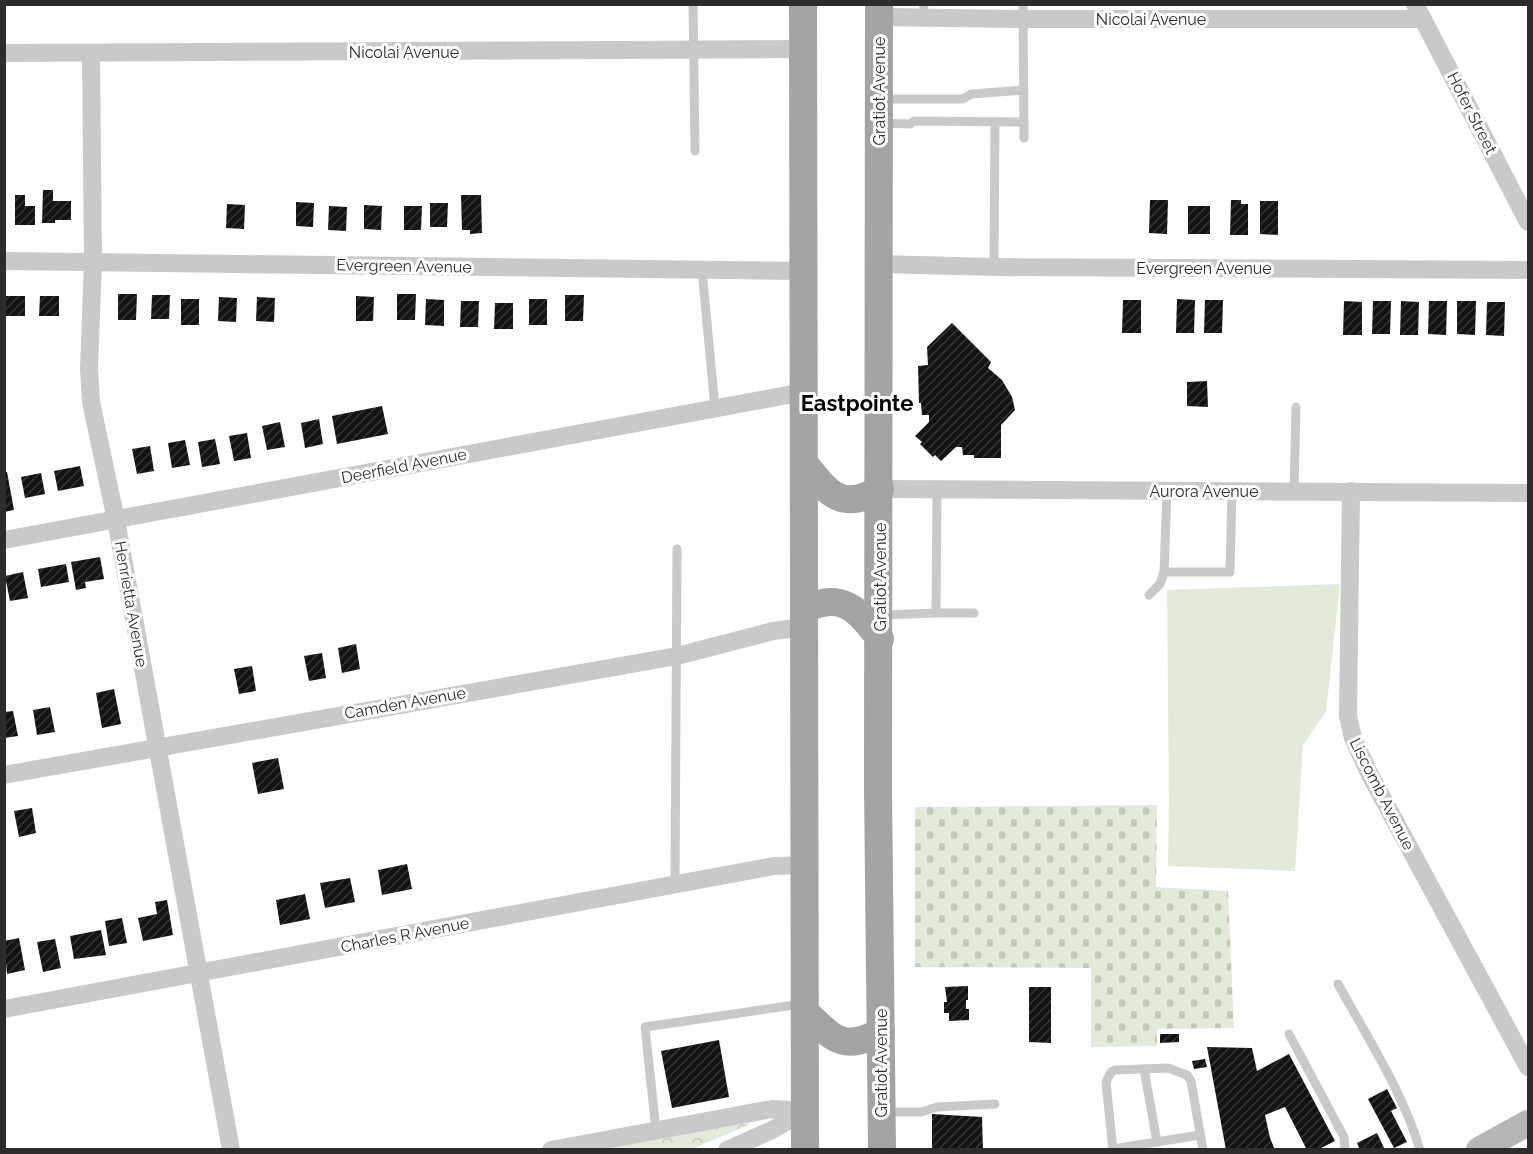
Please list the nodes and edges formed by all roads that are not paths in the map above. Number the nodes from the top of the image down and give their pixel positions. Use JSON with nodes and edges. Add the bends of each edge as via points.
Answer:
{"nodes":[{"id":1,"x":693,"y":4,"type":"edge"},
{"id":2,"x":803,"y":4,"type":"edge"},
{"id":3,"x":879,"y":11,"type":"edge"},
{"id":4,"x":924,"y":11,"type":"edge"},
{"id":5,"x":1023,"y":12,"type":"edge"},
{"id":6,"x":1419,"y":12,"type":"edge"},
{"id":7,"x":693,"y":49,"type":"junction"},
{"id":8,"x":803,"y":50,"type":"junction"},
{"id":9,"x":4,"y":53,"type":"edge"},
{"id":10,"x":91,"y":54,"type":"junction"},
{"id":11,"x":1024,"y":90,"type":"junction"},
{"id":12,"x":879,"y":111,"type":"junction"},
{"id":13,"x":995,"y":122,"type":"junction"},
{"id":14,"x":1024,"y":122,"type":"junction"},
{"id":15,"x":1024,"y":138,"type":"dead end"},
{"id":16,"x":695,"y":151,"type":"dead end"},
{"id":17,"x":1528,"y":222,"type":"edge"},
{"id":18,"x":4,"y":261,"type":"edge"},
{"id":19,"x":93,"y":261,"type":"junction"},
{"id":20,"x":879,"y":264,"type":"junction"},
{"id":21,"x":994,"y":267,"type":"junction"},
{"id":22,"x":702,"y":270,"type":"junction"},
{"id":23,"x":1528,"y":270,"type":"edge"},
{"id":24,"x":804,"y":271,"type":"junction"},
{"id":25,"x":804,"y":392,"type":"junction"},
{"id":26,"x":1296,"y":406,"type":"dead end"},
{"id":27,"x":715,"y":408,"type":"junction"},
{"id":28,"x":805,"y":464,"type":"junction"},
{"id":29,"x":880,"y":489,"type":"junction"},
{"id":30,"x":937,"y":489,"type":"junction"},
{"id":31,"x":1167,"y":491,"type":"junction"},
{"id":32,"x":1232,"y":491,"type":"junction"},
{"id":33,"x":1294,"y":491,"type":"junction"},
{"id":34,"x":1351,"y":491,"type":"junction"},
{"id":35,"x":1528,"y":493,"type":"edge"},
{"id":36,"x":116,"y":520,"type":"junction"},
{"id":37,"x":4,"y":540,"type":"edge"},
{"id":38,"x":676,"y":549,"type":"dead end"},
{"id":39,"x":1164,"y":572,"type":"junction"},
{"id":40,"x":1149,"y":595,"type":"dead end"},
{"id":41,"x":936,"y":613,"type":"junction"},
{"id":42,"x":974,"y":613,"type":"dead end"},
{"id":43,"x":804,"y":619,"type":"junction"},
{"id":44,"x":880,"y":627,"type":"junction"},
{"id":45,"x":676,"y":656,"type":"junction"},
{"id":46,"x":158,"y":746,"type":"junction"},
{"id":47,"x":4,"y":775,"type":"edge"},
{"id":48,"x":806,"y":865,"type":"junction"},
{"id":49,"x":675,"y":885,"type":"junction"},
{"id":50,"x":199,"y":974,"type":"junction"},
{"id":51,"x":1338,"y":984,"type":"dead end"},
{"id":52,"x":806,"y":1008,"type":"junction"},
{"id":53,"x":4,"y":1010,"type":"edge"},
{"id":54,"x":881,"y":1032,"type":"junction"},
{"id":55,"x":1289,"y":1034,"type":"dead end"},
{"id":56,"x":1528,"y":1067,"type":"edge"},
{"id":57,"x":1144,"y":1069,"type":"junction"},
{"id":58,"x":995,"y":1104,"type":"dead end"},
{"id":59,"x":805,"y":1111,"type":"junction"},
{"id":60,"x":882,"y":1112,"type":"junction"},
{"id":61,"x":1528,"y":1123,"type":"edge"},
{"id":62,"x":656,"y":1130,"type":"junction"},
{"id":63,"x":1200,"y":1135,"type":"junction"},
{"id":64,"x":1157,"y":1142,"type":"junction"},
{"id":65,"x":1486,"y":1148,"type":"edge"},
{"id":66,"x":231,"y":1149,"type":"edge"},
{"id":67,"x":551,"y":1149,"type":"edge"},
{"id":68,"x":727,"y":1149,"type":"edge"},
{"id":69,"x":806,"y":1149,"type":"edge"},
{"id":70,"x":882,"y":1149,"type":"edge"},
{"id":71,"x":1113,"y":1149,"type":"edge"},
{"id":72,"x":1203,"y":1149,"type":"edge"},
{"id":73,"x":1345,"y":1149,"type":"edge"},
{"id":74,"x":1420,"y":1149,"type":"edge"}],
"edges":[{"from":1,"to":7,"type":"lane"},
{"from":2,"to":8,"type":"main road"},
{"from":3,"to":4,"type":"street","name":"Nicolai Avenue"},
{"from":3,"to":12,"type":"main road","name":"Gratiot Avenue"},
{"from":4,"to":5,"type":"street","name":"Nicolai Avenue"},
{"from":5,"to":6,"type":"street","name":"Nicolai Avenue"},
{"from":5,"to":11,"type":"lane"},
{"from":6,"to":17,"type":"street","name":"Hofer Street"},
{"from":7,"to":8,"type":"street","name":"Nicolai Avenue"},
{"from":7,"to":10,"type":"street","name":"Nicolai Avenue"},
{"from":7,"to":16,"type":"lane"},
{"from":8,"to":24,"type":"main road"},
{"from":9,"to":10,"type":"street","name":"Nicolai Avenue"},
{"from":10,"to":19,"type":"street","name":"Henrietta Avenue"},
{"from":11,"to":12,"type":"lane","via":[[971,94],[963,99]]},
{"from":11,"to":14,"type":"lane"},
{"from":12,"to":13,"type":"lane","via":[[910,124]]},
{"from":12,"to":20,"type":"main road","name":"Gratiot Avenue"},
{"from":13,"to":14,"type":"lane"},
{"from":13,"to":21,"type":"lane"},
{"from":14,"to":15,"type":"lane"},
{"from":18,"to":19,"type":"street","name":"Evergreen Avenue"},
{"from":19,"to":22,"type":"street","name":"Evergreen Avenue"},
{"from":19,"to":36,"type":"street","name":"Henrietta Avenue","via":[[91,402]]},
{"from":20,"to":21,"type":"street","name":"Evergreen Avenue"},
{"from":20,"to":29,"type":"main road","name":"Gratiot Avenue"},
{"from":21,"to":23,"type":"street","name":"Evergreen Avenue"},
{"from":22,"to":24,"type":"street","name":"Evergreen Avenue"},
{"from":22,"to":27,"type":"lane"},
{"from":24,"to":25,"type":"main road"},
{"from":25,"to":27,"type":"street","name":"Deerfield Avenue"},
{"from":25,"to":28,"type":"main road"},
{"from":26,"to":33,"type":"lane"},
{"from":27,"to":36,"type":"street","name":"Deerfield Avenue"},
{"from":28,"to":29,"type":"main road","via":[[828,490],[844,499],[862,498]]},
{"from":28,"to":43,"type":"main road"},
{"from":29,"to":30,"type":"street","name":"Aurora Avenue"},
{"from":29,"to":44,"type":"main road","name":"Gratiot Avenue"},
{"from":30,"to":31,"type":"street","name":"Aurora Avenue"},
{"from":30,"to":41,"type":"lane"},
{"from":31,"to":32,"type":"street","name":"Aurora Avenue"},
{"from":31,"to":39,"type":"lane"},
{"from":32,"to":33,"type":"street","name":"Aurora Avenue"},
{"from":32,"to":39,"type":"lane","via":[[1230,572]]},
{"from":33,"to":34,"type":"street","name":"Aurora Avenue"},
{"from":34,"to":35,"type":"street","name":"Aurora Avenue"},
{"from":34,"to":56,"type":"street","name":"Liscomb Avenue","via":[[1348,716],[1353,738]]},
{"from":36,"to":37,"type":"street","name":"Deerfield Avenue"},
{"from":36,"to":46,"type":"street","name":"Henrietta Avenue"},
{"from":38,"to":45,"type":"lane"},
{"from":39,"to":40,"type":"lane","via":[[1160,584]]},
{"from":41,"to":42,"type":"lane"},
{"from":41,"to":44,"type":"lane"},
{"from":43,"to":44,"type":"main road","via":[[825,602],[834,601]]},
{"from":43,"to":45,"type":"street","name":"Camden Avenue","via":[[772,632]]},
{"from":43,"to":48,"type":"main road"},
{"from":44,"to":54,"type":"main road","name":"Gratiot Avenue"},
{"from":45,"to":46,"type":"street","name":"Camden Avenue"},
{"from":45,"to":49,"type":"lane"},
{"from":46,"to":47,"type":"street","name":"Camden Avenue"},
{"from":46,"to":50,"type":"street","name":"Henrietta Avenue"},
{"from":48,"to":49,"type":"street","name":"Charles R Avenue","via":[[774,866]]},
{"from":48,"to":52,"type":"main road"},
{"from":49,"to":50,"type":"street","name":"Charles R Avenue"},
{"from":50,"to":53,"type":"street","name":"Charles R Avenue"},
{"from":50,"to":66,"type":"street","name":"Henrietta Avenue"},
{"from":51,"to":74,"type":"lane","via":[[1401,1100]]},
{"from":52,"to":54,"type":"main road","via":[[831,1035],[848,1043]]},
{"from":52,"to":59,"type":"main road"},
{"from":52,"to":62,"type":"lane","via":[[645,1027]]},
{"from":54,"to":60,"type":"main road","name":"Gratiot Avenue"},
{"from":55,"to":73,"type":"lane","via":[[1344,1137]]},
{"from":57,"to":63,"type":"lane","via":[[1168,1068],[1187,1075]]},
{"from":57,"to":64,"type":"lane"},
{"from":57,"to":71,"type":"lane","via":[[1115,1070],[1106,1082]]},
{"from":58,"to":60,"type":"lane"},
{"from":59,"to":62,"type":"street","via":[[772,1108]]},
{"from":59,"to":68,"type":"street"},
{"from":59,"to":69,"type":"main road"},
{"from":60,"to":70,"type":"main road","name":"Gratiot Avenue"},
{"from":61,"to":65,"type":"main road"},
{"from":62,"to":67,"type":"street"},
{"from":63,"to":64,"type":"lane"},
{"from":63,"to":72,"type":"lane"},
{"from":64,"to":71,"type":"lane"}]}
